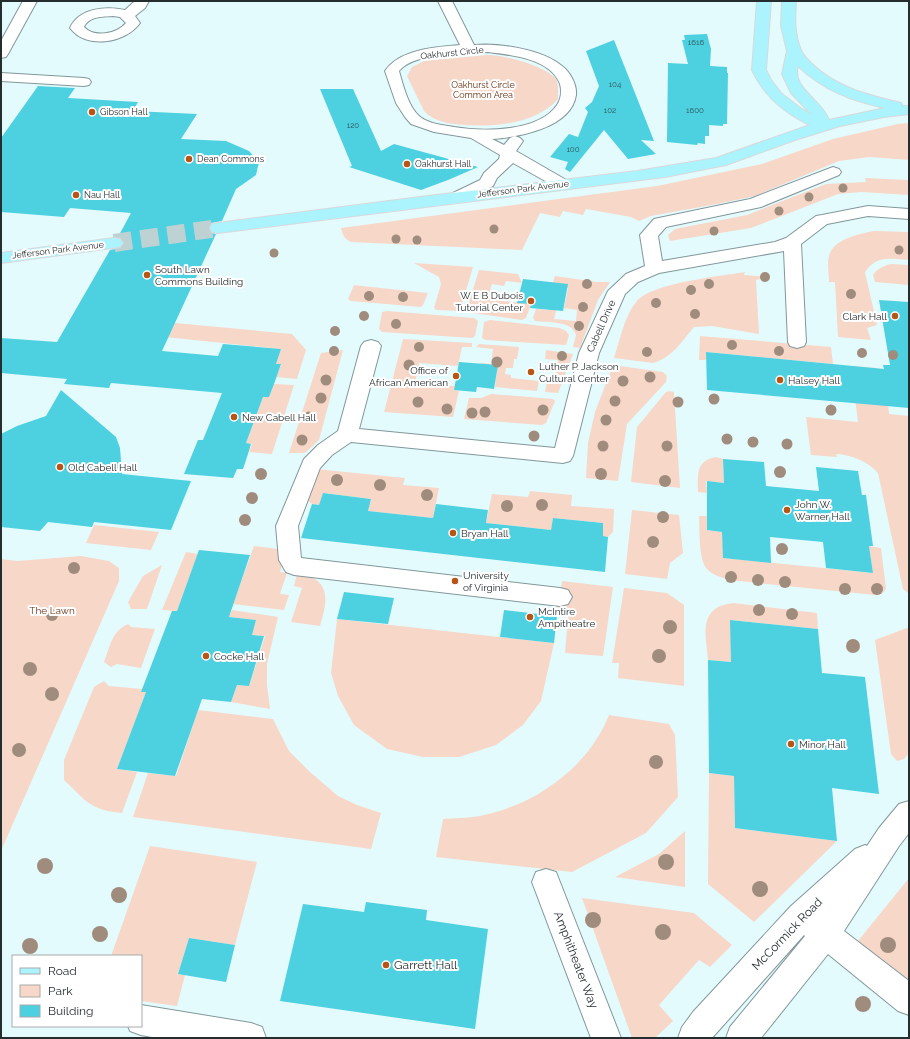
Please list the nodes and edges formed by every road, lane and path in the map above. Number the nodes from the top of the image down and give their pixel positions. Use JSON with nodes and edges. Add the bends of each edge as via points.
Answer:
{"nodes":[{"id":1,"x":30,"y":1,"type":"edge"},
{"id":2,"x":142,"y":1,"type":"edge"},
{"id":3,"x":445,"y":1,"type":"edge"},
{"id":4,"x":764,"y":1,"type":"edge"},
{"id":5,"x":789,"y":1,"type":"edge"},
{"id":6,"x":128,"y":16,"type":"dead end"},
{"id":7,"x":469,"y":49,"type":"junction"},
{"id":8,"x":794,"y":51,"type":"junction"},
{"id":9,"x":1,"y":54,"type":"edge"},
{"id":10,"x":1,"y":77,"type":"edge"},
{"id":11,"x":84,"y":82,"type":"dead end"},
{"id":12,"x":909,"y":109,"type":"edge"},
{"id":13,"x":535,"y":126,"type":"junction"},
{"id":14,"x":823,"y":126,"type":"junction"},
{"id":15,"x":475,"y":134,"type":"junction"},
{"id":16,"x":508,"y":153,"type":"junction"},
{"id":17,"x":833,"y":172,"type":"dead end"},
{"id":18,"x":562,"y":184,"type":"junction"},
{"id":19,"x":457,"y":197,"type":"junction"},
{"id":20,"x":909,"y":214,"type":"edge"},
{"id":21,"x":218,"y":228,"type":"tunnel mouth"},
{"id":22,"x":792,"y":242,"type":"junction"},
{"id":23,"x":114,"y":243,"type":"tunnel mouth"},
{"id":24,"x":1,"y":258,"type":"edge"},
{"id":25,"x":654,"y":268,"type":"junction"},
{"id":26,"x":797,"y":342,"type":"dead end"},
{"id":27,"x":371,"y":346,"type":"dead end"},
{"id":28,"x":347,"y":435,"type":"junction"},
{"id":29,"x":560,"y":597,"type":"dead end"},
{"id":30,"x":909,"y":813,"type":"edge"},
{"id":31,"x":889,"y":837,"type":"junction"},
{"id":32,"x":546,"y":882,"type":"dead end"},
{"id":33,"x":801,"y":916,"type":"junction"},
{"id":34,"x":826,"y":933,"type":"junction"},
{"id":35,"x":909,"y":1000,"type":"edge"},
{"id":36,"x":142,"y":1020,"type":"edge"},
{"id":37,"x":251,"y":1038,"type":"edge"},
{"id":38,"x":606,"y":1038,"type":"edge"},
{"id":39,"x":693,"y":1038,"type":"edge"},
{"id":40,"x":741,"y":1038,"type":"edge"}],
"edges":[{"from":1,"to":9,"type":"street"},
{"from":2,"to":6,"type":"street"},
{"from":3,"to":7,"type":"street"},
{"from":4,"to":14,"type":"main road","via":[[759,70],[763,81],[772,93],[803,117]]},
{"from":5,"to":8,"type":"main road","via":[[788,26]]},
{"from":7,"to":13,"type":"street","name":"Oakhurst Circle","via":[[494,49],[523,54],[551,65],[562,74],[568,82],[568,102],[561,111]]},
{"from":7,"to":15,"type":"street","name":"Oakhurst Circle","via":[[418,56],[397,64],[392,71],[410,115],[415,120],[453,132]]},
{"from":8,"to":12,"type":"main road","via":[[812,73],[843,91],[868,100]]},
{"from":8,"to":14,"type":"main road","via":[[789,74],[792,83],[819,112]]},
{"from":10,"to":11,"type":"street"},
{"from":12,"to":14,"type":"main road","name":"Jefferson Park Avenue","via":[[861,116]]},
{"from":13,"to":15,"type":"street","name":"Oakhurst Circle","via":[[496,134]]},
{"from":13,"to":16,"type":"street","via":[[517,139]]},
{"from":14,"to":18,"type":"main road","name":"Jefferson Park Avenue","via":[[714,163],[649,174]]},
{"from":15,"to":16,"type":"street"},
{"from":16,"to":18,"type":"street"},
{"from":16,"to":19,"type":"street","via":[[507,160],[490,176],[487,183]]},
{"from":17,"to":25,"type":"street","via":[[755,203],[660,223],[649,235]]},
{"from":18,"to":19,"type":"main road","name":"Jefferson Park Avenue"},
{"from":19,"to":21,"type":"main road","name":"Jefferson Park Avenue"},
{"from":20,"to":22,"type":"street","name":"Cabell Drive","via":[[868,211],[822,220]]},
{"from":22,"to":25,"type":"street","name":"Cabell Drive","via":[[778,247]]},
{"from":22,"to":26,"type":"street"},
{"from":23,"to":24,"type":"main road","name":"Jefferson Park Avenue"},
{"from":25,"to":28,"type":"street","name":"Cabell Drive","via":[[632,278],[617,291],[589,353],[563,456]]},
{"from":27,"to":28,"type":"street"},
{"from":28,"to":29,"type":"street","via":[[325,450],[311,464],[287,526],[290,560],[294,566]]},
{"from":30,"to":31,"type":"street","name":"McCormick Road"},
{"from":31,"to":33,"type":"street","name":"McCormick Road"},
{"from":31,"to":34,"type":"street","name":"McCormick Road"},
{"from":32,"to":38,"type":"street","name":"Amphitheater Way"},
{"from":33,"to":34,"type":"street"},
{"from":33,"to":39,"type":"street","name":"McCormick Road"},
{"from":34,"to":35,"type":"street"},
{"from":34,"to":40,"type":"street","name":"McCormick Road"},
{"from":36,"to":37,"type":"street"}]}
